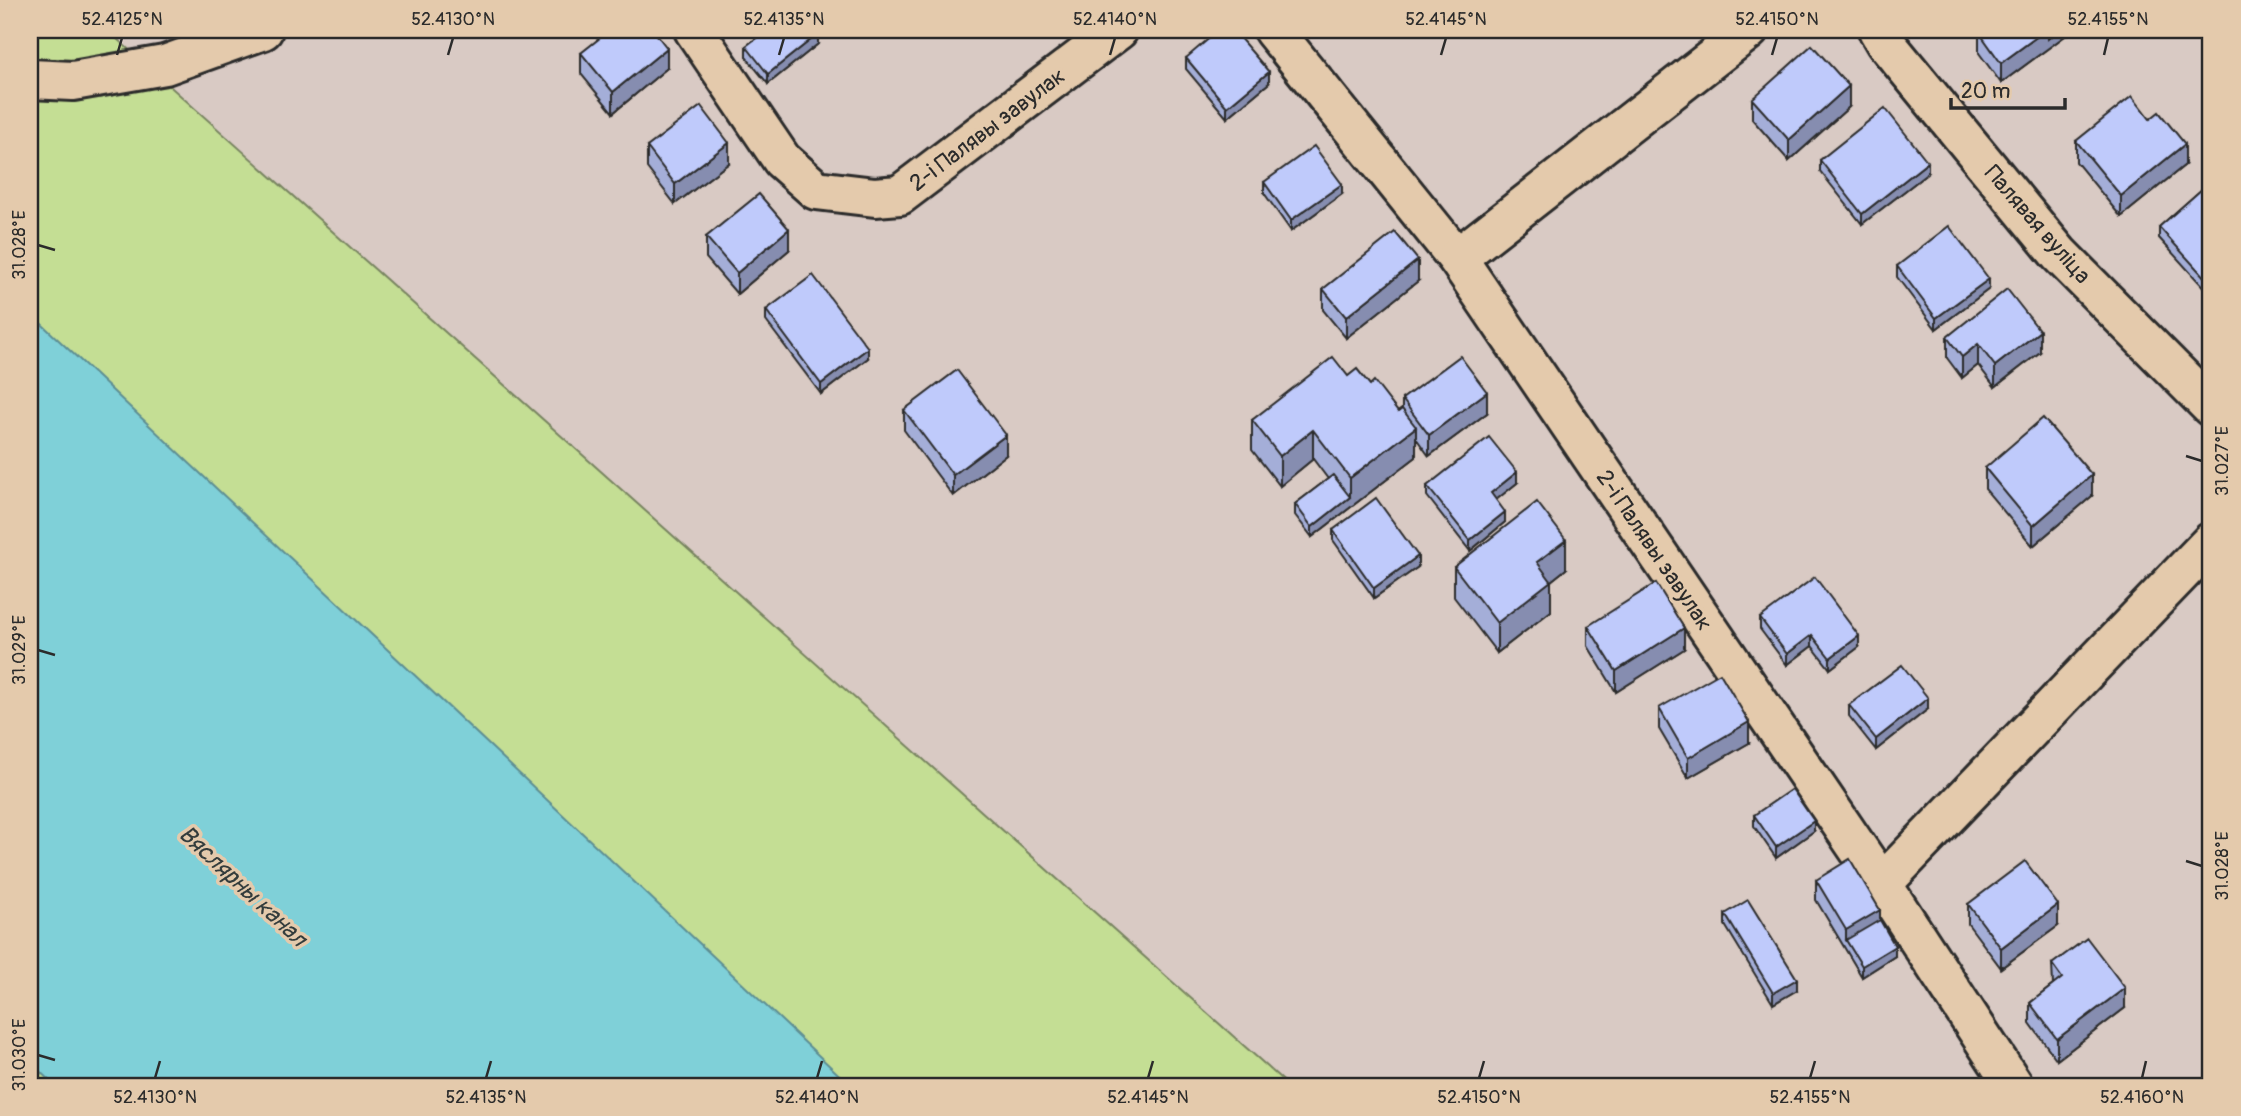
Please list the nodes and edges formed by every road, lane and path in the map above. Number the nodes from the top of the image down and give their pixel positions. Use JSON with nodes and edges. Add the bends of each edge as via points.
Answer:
{"nodes":[{"id":1,"x":263,"y":30,"type":"edge"},
{"id":2,"x":694,"y":30,"type":"edge"},
{"id":3,"x":1118,"y":30,"type":"edge"},
{"id":4,"x":1273,"y":30,"type":"edge"},
{"id":5,"x":1749,"y":30,"type":"edge"},
{"id":6,"x":1878,"y":30,"type":"edge"},
{"id":7,"x":30,"y":79,"type":"edge"},
{"id":8,"x":1457,"y":258,"type":"junction"},
{"id":9,"x":2211,"y":407,"type":"edge"},
{"id":10,"x":2211,"y":542,"type":"edge"},
{"id":11,"x":1882,"y":884,"type":"junction"},
{"id":12,"x":2014,"y":1086,"type":"edge"}],
"edges":[{"from":1,"to":7,"type":"street","via":[[165,65],[73,81]]},
{"from":2,"to":3,"type":"street","name":"2-і Палявы завулак","via":[[782,160],[816,190],[844,195],[900,195]]},
{"from":4,"to":8,"type":"street","name":"2-і Палявы завулак"},
{"from":5,"to":8,"type":"street"},
{"from":6,"to":9,"type":"street","name":"Палявая вуліца","via":[[2059,254]]},
{"from":8,"to":11,"type":"street","name":"2-і Палявы завулак"},
{"from":10,"to":11,"type":"street"},
{"from":11,"to":12,"type":"street","name":"2-і Палявы завулак"}]}
